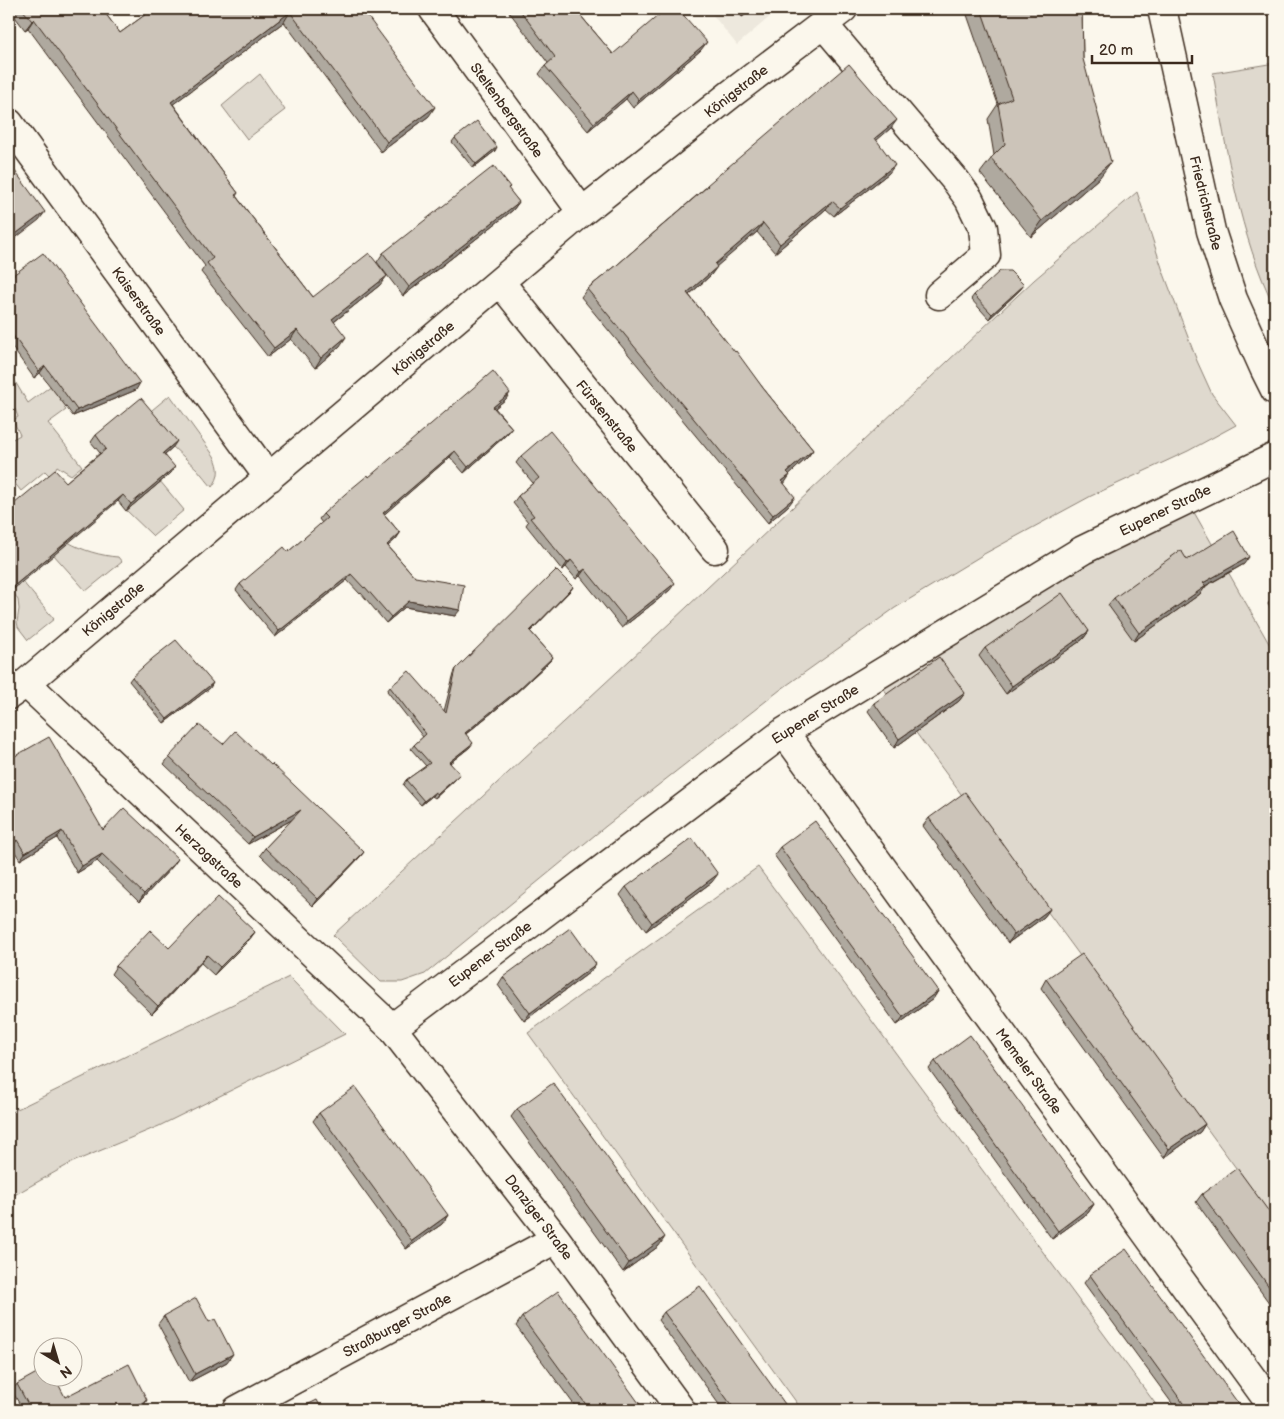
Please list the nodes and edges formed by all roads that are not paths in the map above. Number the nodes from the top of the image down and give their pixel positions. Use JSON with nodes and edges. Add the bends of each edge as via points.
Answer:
{"nodes":[{"id":1,"x":433,"y":9,"type":"edge"},
{"id":2,"x":1162,"y":9,"type":"edge"},
{"id":3,"x":836,"y":13,"type":"edge"},
{"id":4,"x":9,"y":123,"type":"edge"},
{"id":5,"x":582,"y":212,"type":"junction"},
{"id":6,"x":500,"y":282,"type":"junction"},
{"id":7,"x":939,"y":295,"type":"dead end"},
{"id":8,"x":1271,"y":374,"type":"edge"},
{"id":9,"x":1275,"y":457,"type":"edge"},
{"id":10,"x":268,"y":478,"type":"junction"},
{"id":11,"x":715,"y":549,"type":"dead end"},
{"id":12,"x":17,"y":689,"type":"edge"},
{"id":13,"x":784,"y":732,"type":"junction"},
{"id":14,"x":392,"y":1028,"type":"junction"},
{"id":15,"x":556,"y":1239,"type":"junction"},
{"id":16,"x":237,"y":1410,"type":"edge"},
{"id":17,"x":681,"y":1410,"type":"edge"},
{"id":18,"x":1275,"y":1410,"type":"edge"}],
"edges":[{"from":1,"to":5,"type":"street","name":"Steltenbergstraße"},
{"from":2,"to":8,"type":"street","name":"Friedrichstraße","via":[[1211,231],[1233,299]]},
{"from":3,"to":5,"type":"street","name":"Königstraße"},
{"from":3,"to":7,"type":"street","via":[[969,199],[983,228],[986,255]]},
{"from":4,"to":10,"type":"street","name":"Kaiserstraße"},
{"from":5,"to":6,"type":"street","name":"Königstraße"},
{"from":6,"to":10,"type":"street","name":"Königstraße"},
{"from":6,"to":11,"type":"street","name":"Fürstenstraße"},
{"from":9,"to":13,"type":"street","name":"Eupener Straße","via":[[1083,550]]},
{"from":10,"to":12,"type":"street","name":"Königstraße"},
{"from":12,"to":14,"type":"street","name":"Herzogstraße"},
{"from":13,"to":14,"type":"street","name":"Eupener Straße"},
{"from":13,"to":18,"type":"street","name":"Memeler Straße"},
{"from":14,"to":15,"type":"street","name":"Danziger Straße"},
{"from":15,"to":16,"type":"street","name":"Straßburger Straße"},
{"from":15,"to":17,"type":"street","name":"Danziger Straße"}]}
